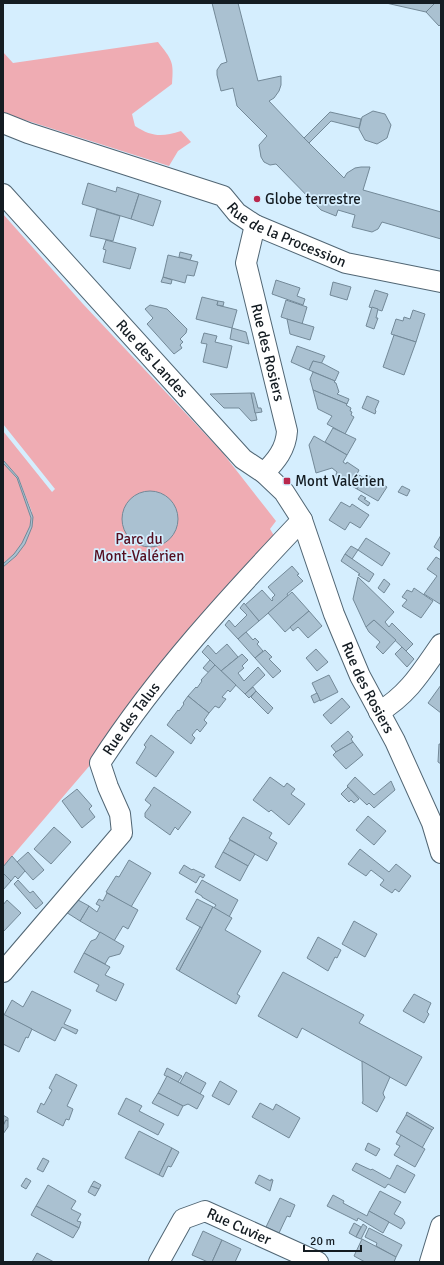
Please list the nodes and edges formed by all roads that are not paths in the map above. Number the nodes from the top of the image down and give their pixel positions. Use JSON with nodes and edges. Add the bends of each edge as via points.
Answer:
{"nodes":[{"id":1,"x":3,"y":123,"type":"edge"},
{"id":2,"x":3,"y":194,"type":"edge"},
{"id":3,"x":255,"y":225,"type":"junction"},
{"id":4,"x":441,"y":282,"type":"edge"},
{"id":5,"x":264,"y":473,"type":"junction"},
{"id":6,"x":302,"y":520,"type":"junction"},
{"id":7,"x":441,"y":644,"type":"edge"},
{"id":8,"x":379,"y":712,"type":"junction"},
{"id":9,"x":441,"y":853,"type":"edge"},
{"id":10,"x":3,"y":972,"type":"edge"},
{"id":11,"x":441,"y":1226,"type":"edge"},
{"id":12,"x":159,"y":1262,"type":"edge"},
{"id":13,"x":318,"y":1262,"type":"edge"},
{"id":14,"x":430,"y":1262,"type":"edge"}],
"edges":[{"from":1,"to":3,"type":"street","name":"Rue de la Procession","via":[[224,196],[237,213]]},
{"from":2,"to":5,"type":"street","name":"Rue des Landes","via":[[243,459]]},
{"from":3,"to":4,"type":"street","name":"Rue de la Procession","via":[[346,263]]},
{"from":3,"to":5,"type":"street","name":"Rue des Rosiers","via":[[246,263],[287,431],[287,442]]},
{"from":5,"to":6,"type":"street","name":"Rue des Landes","via":[[284,492]]},
{"from":6,"to":8,"type":"street","name":"Rue des Rosiers","via":[[334,614],[360,676]]},
{"from":6,"to":10,"type":"street","name":"Rue des Talus","via":[[205,626],[124,726],[100,763],[120,814],[122,833]]},
{"from":7,"to":8,"type":"street","via":[[414,682],[394,703]]},
{"from":8,"to":9,"type":"street","name":"Rue des Rosiers","via":[[432,823]]},
{"from":11,"to":14,"type":"street"},
{"from":12,"to":13,"type":"street","name":"Rue Cuvier","via":[[183,1219],[205,1211]]}]}
